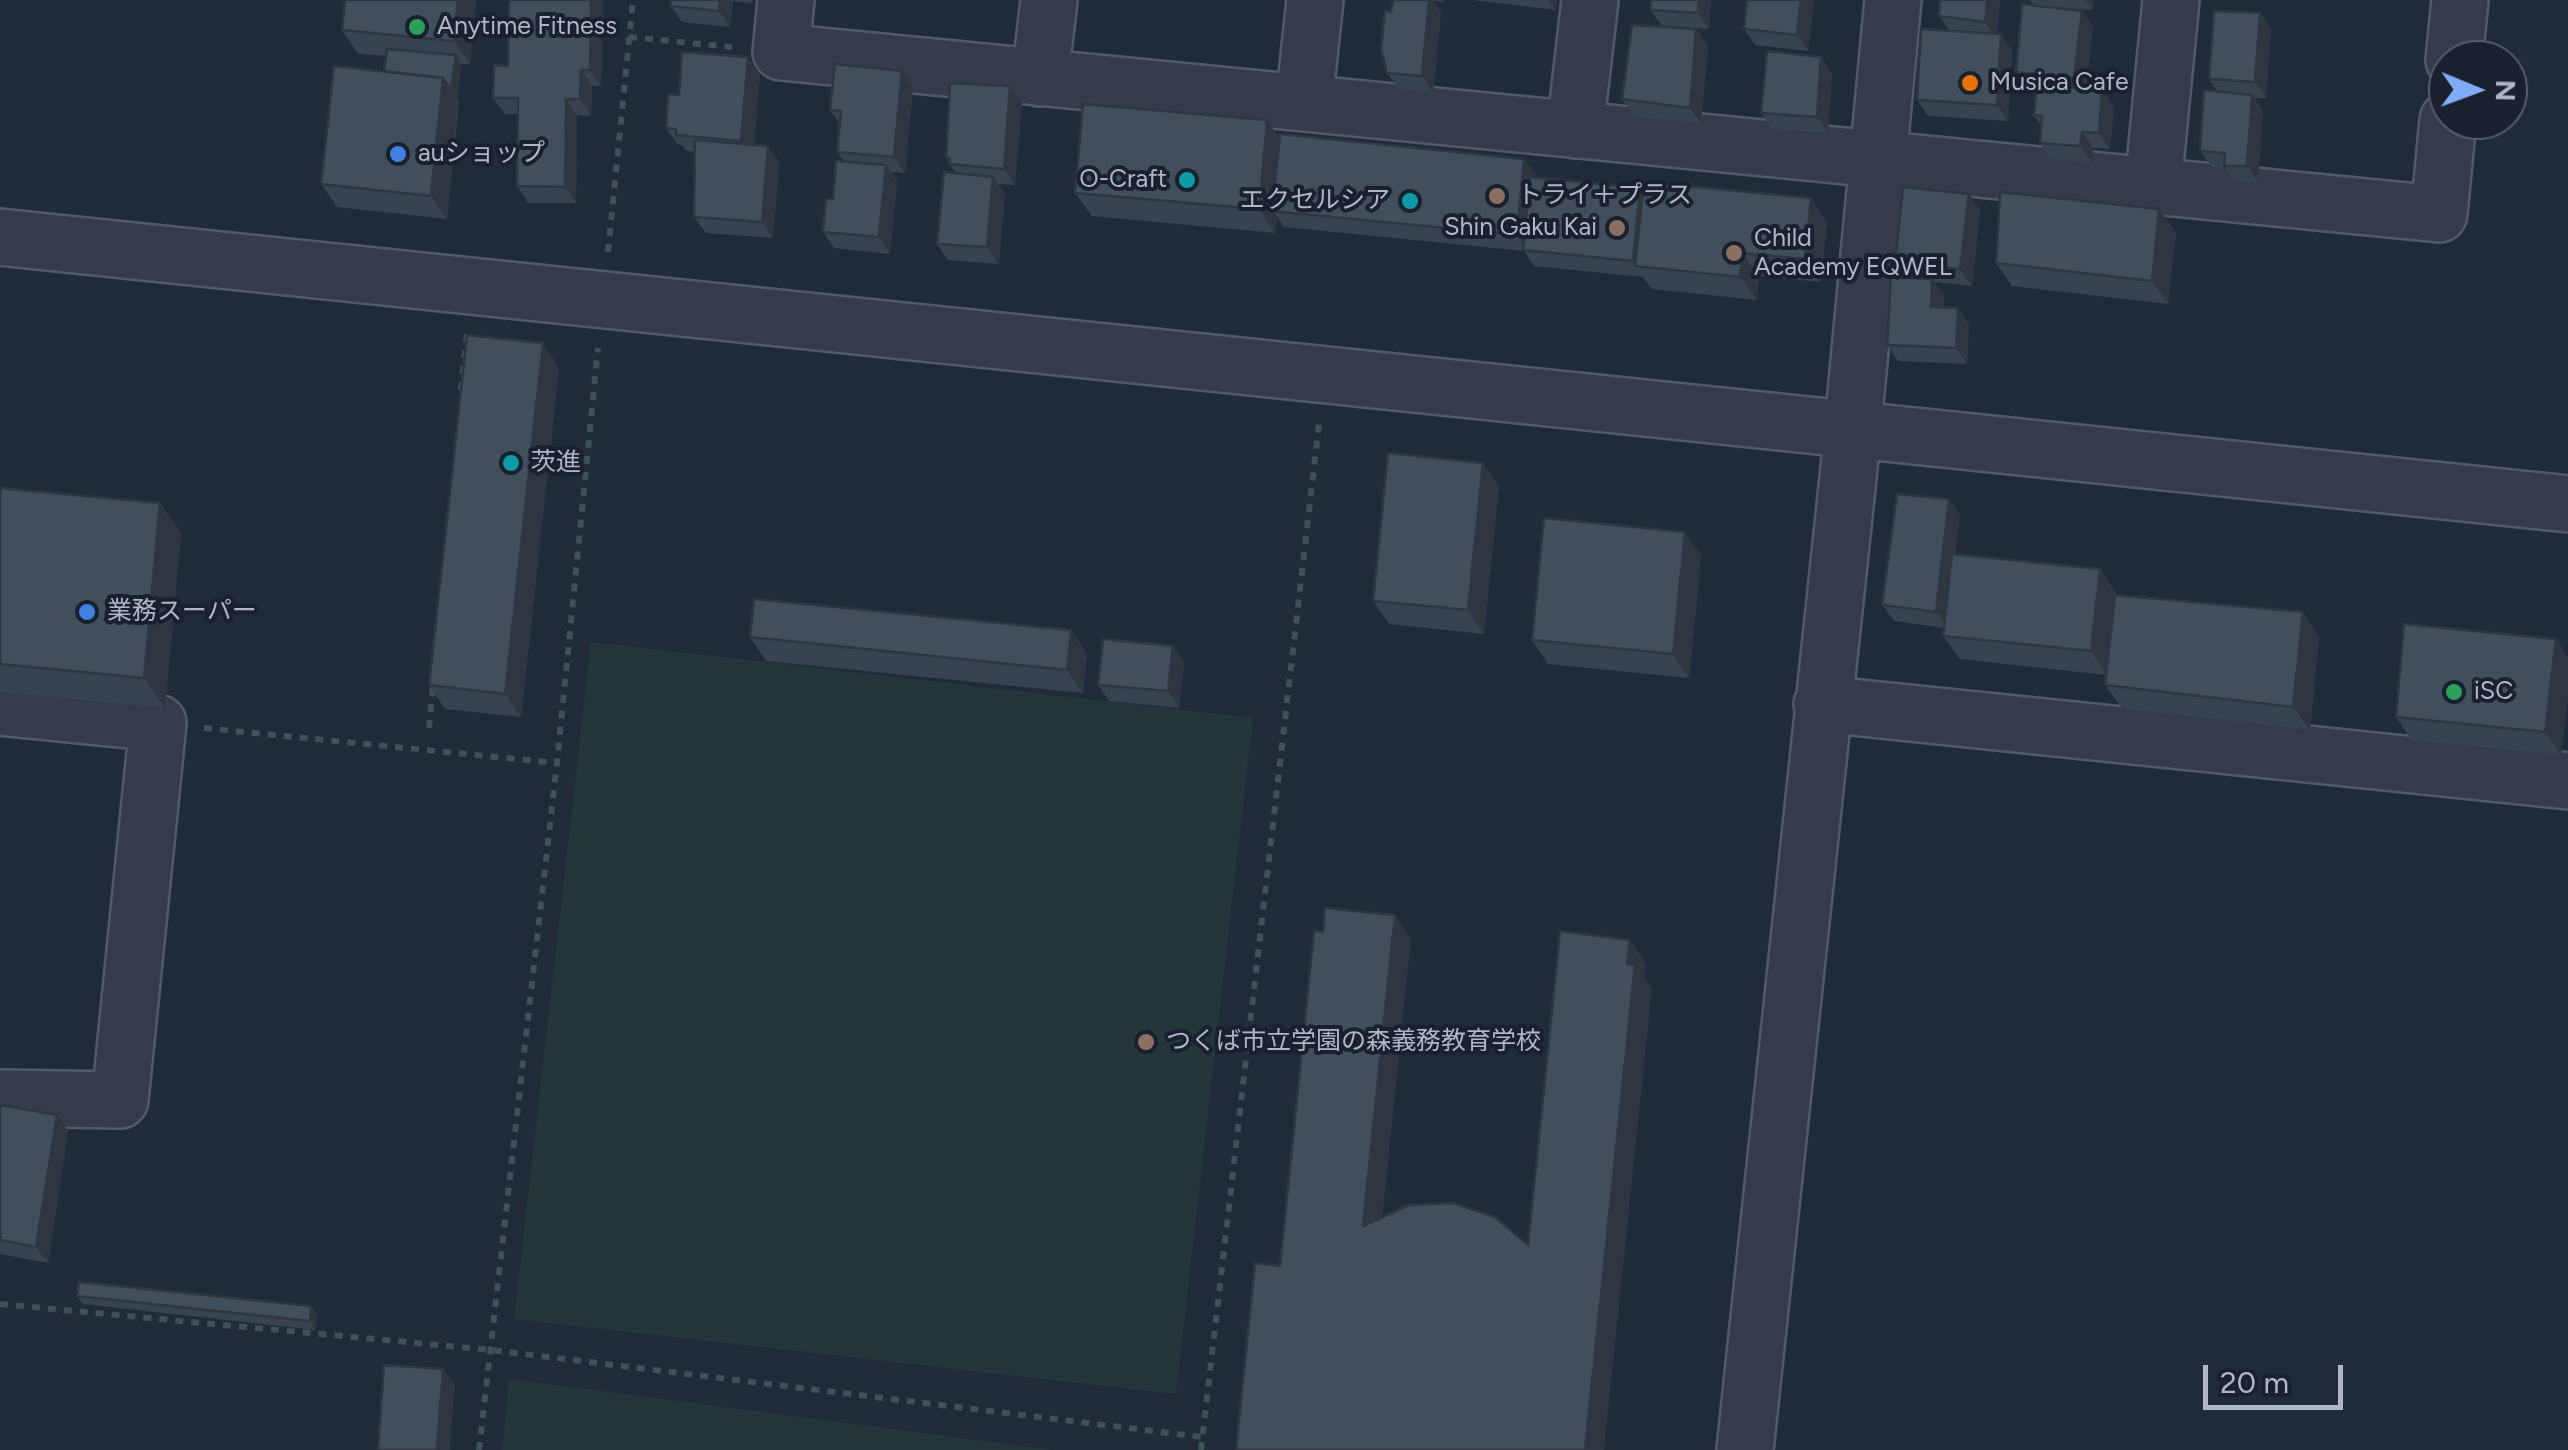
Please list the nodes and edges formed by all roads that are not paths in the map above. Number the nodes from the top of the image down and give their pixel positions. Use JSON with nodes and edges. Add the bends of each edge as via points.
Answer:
{"nodes":[{"id":1,"x":1048,"y":0,"type":"edge"},
{"id":2,"x":1314,"y":0,"type":"edge"},
{"id":3,"x":1590,"y":0,"type":"edge"},
{"id":4,"x":1892,"y":0,"type":"edge"},
{"id":5,"x":2171,"y":0,"type":"edge"},
{"id":6,"x":2460,"y":0,"type":"edge"},
{"id":7,"x":783,"y":26,"type":"edge"},
{"id":8,"x":2456,"y":40,"type":"edge"},
{"id":9,"x":1040,"y":78,"type":"junction"},
{"id":10,"x":1304,"y":103,"type":"junction"},
{"id":11,"x":1575,"y":130,"type":"junction"},
{"id":12,"x":2446,"y":140,"type":"edge"},
{"id":13,"x":1876,"y":160,"type":"junction"},
{"id":14,"x":2153,"y":186,"type":"junction"},
{"id":15,"x":0,"y":237,"type":"edge"},
{"id":16,"x":1853,"y":428,"type":"junction"},
{"id":17,"x":2568,"y":504,"type":"edge"},
{"id":18,"x":1822,"y":704,"type":"junction"},
{"id":19,"x":0,"y":707,"type":"edge"},
{"id":20,"x":2568,"y":781,"type":"edge"},
{"id":21,"x":0,"y":1098,"type":"edge"},
{"id":22,"x":1744,"y":1450,"type":"edge"}],
"edges":[{"from":1,"to":9,"type":"street"},
{"from":2,"to":10,"type":"street"},
{"from":3,"to":11,"type":"street"},
{"from":4,"to":13,"type":"street"},
{"from":5,"to":14,"type":"street"},
{"from":6,"to":8,"type":"street"},
{"from":7,"to":9,"type":"street"},
{"from":9,"to":10,"type":"street"},
{"from":10,"to":11,"type":"street"},
{"from":11,"to":13,"type":"street"},
{"from":12,"to":14,"type":"street","via":[[2439,214]]},
{"from":13,"to":14,"type":"street"},
{"from":13,"to":16,"type":"street"},
{"from":15,"to":16,"type":"street"},
{"from":16,"to":17,"type":"street"},
{"from":16,"to":18,"type":"street"},
{"from":18,"to":20,"type":"street"},
{"from":18,"to":22,"type":"street"},
{"from":19,"to":21,"type":"street","via":[[158,723],[120,1100]]}]}
